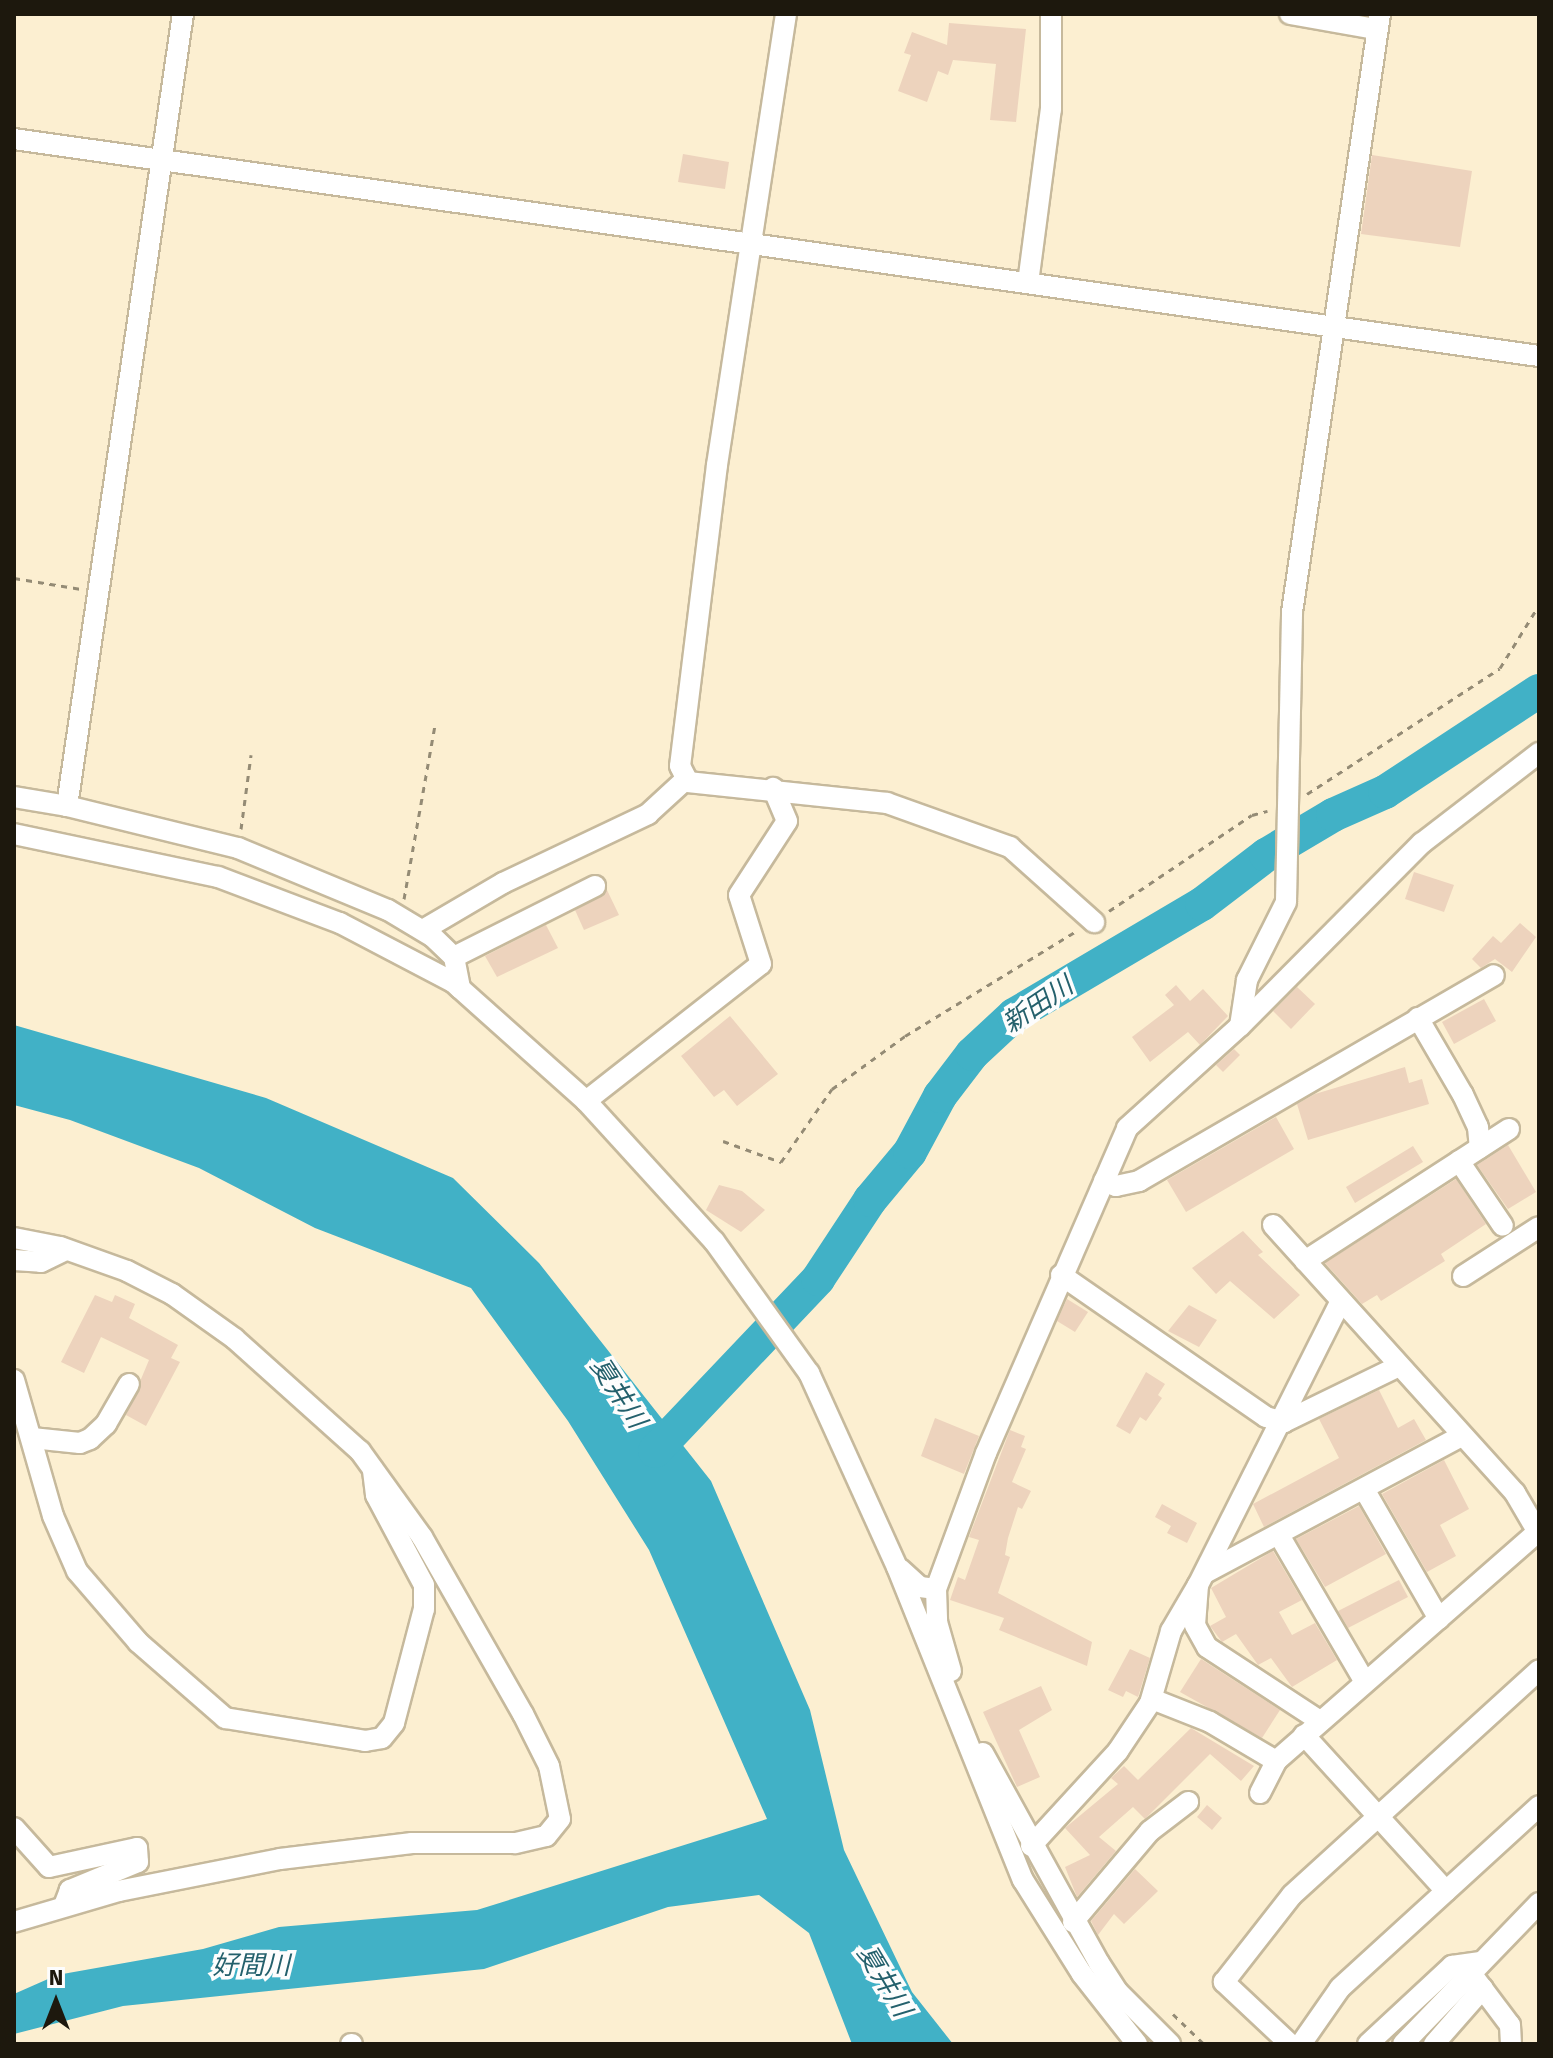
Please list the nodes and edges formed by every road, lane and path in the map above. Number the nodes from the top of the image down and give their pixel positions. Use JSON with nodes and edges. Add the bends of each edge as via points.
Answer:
{"nodes":[{"id":1,"x":183,"y":14,"type":"edge"},
{"id":2,"x":786,"y":14,"type":"edge"},
{"id":3,"x":1051,"y":14,"type":"edge"},
{"id":4,"x":1290,"y":14,"type":"edge"},
{"id":5,"x":1378,"y":22,"type":"edge"},
{"id":6,"x":14,"y":139,"type":"edge"},
{"id":7,"x":160,"y":160,"type":"junction"},
{"id":8,"x":754,"y":244,"type":"junction"},
{"id":9,"x":1028,"y":283,"type":"junction"},
{"id":10,"x":1336,"y":327,"type":"junction"},
{"id":11,"x":1539,"y":356,"type":"edge"},
{"id":12,"x":14,"y":578,"type":"edge"},
{"id":13,"x":101,"y":592,"type":"junction"},
{"id":14,"x":1539,"y":605,"type":"edge"},
{"id":15,"x":435,"y":725,"type":"dead end"},
{"id":16,"x":1539,"y":753,"type":"edge"},
{"id":17,"x":251,"y":755,"type":"dead end"},
{"id":18,"x":686,"y":779,"type":"junction"},
{"id":19,"x":773,"y":788,"type":"junction"},
{"id":20,"x":14,"y":797,"type":"edge"},
{"id":21,"x":67,"y":806,"type":"junction"},
{"id":22,"x":1289,"y":806,"type":"junction"},
{"id":23,"x":14,"y":834,"type":"edge"},
{"id":24,"x":238,"y":848,"type":"junction"},
{"id":25,"x":595,"y":886,"type":"dead end"},
{"id":26,"x":404,"y":918,"type":"junction"},
{"id":27,"x":1094,"y":922,"type":"junction"},
{"id":28,"x":423,"y":930,"type":"junction"},
{"id":29,"x":454,"y":957,"type":"junction"},
{"id":30,"x":1494,"y":975,"type":"dead end"},
{"id":31,"x":460,"y":988,"type":"junction"},
{"id":32,"x":1418,"y":1018,"type":"junction"},
{"id":33,"x":1240,"y":1026,"type":"junction"},
{"id":34,"x":586,"y":1101,"type":"junction"},
{"id":35,"x":1509,"y":1129,"type":"dead end"},
{"id":36,"x":723,"y":1141,"type":"dead end"},
{"id":37,"x":1480,"y":1148,"type":"junction"},
{"id":38,"x":1459,"y":1161,"type":"junction"},
{"id":39,"x":1104,"y":1181,"type":"junction"},
{"id":40,"x":1273,"y":1225,"type":"dead end"},
{"id":41,"x":1503,"y":1226,"type":"dead end"},
{"id":42,"x":1539,"y":1227,"type":"edge"},
{"id":43,"x":14,"y":1238,"type":"edge"},
{"id":44,"x":66,"y":1250,"type":"junction"},
{"id":45,"x":14,"y":1260,"type":"edge"},
{"id":46,"x":1305,"y":1261,"type":"junction"},
{"id":47,"x":1061,"y":1275,"type":"junction"},
{"id":48,"x":1463,"y":1276,"type":"dead end"},
{"id":49,"x":1340,"y":1303,"type":"junction"},
{"id":50,"x":1399,"y":1366,"type":"junction"},
{"id":51,"x":14,"y":1380,"type":"edge"},
{"id":52,"x":129,"y":1384,"type":"dead end"},
{"id":53,"x":1284,"y":1422,"type":"junction"},
{"id":54,"x":1462,"y":1436,"type":"junction"},
{"id":55,"x":32,"y":1438,"type":"junction"},
{"id":56,"x":373,"y":1468,"type":"junction"},
{"id":57,"x":1364,"y":1489,"type":"junction"},
{"id":58,"x":1539,"y":1532,"type":"edge"},
{"id":59,"x":1279,"y":1535,"type":"junction"},
{"id":60,"x":897,"y":1567,"type":"junction"},
{"id":61,"x":1202,"y":1579,"type":"junction"},
{"id":62,"x":936,"y":1589,"type":"junction"},
{"id":63,"x":1439,"y":1619,"type":"junction"},
{"id":64,"x":1539,"y":1670,"type":"edge"},
{"id":65,"x":1365,"y":1682,"type":"junction"},
{"id":66,"x":1152,"y":1699,"type":"junction"},
{"id":67,"x":1320,"y":1721,"type":"junction"},
{"id":68,"x":1304,"y":1735,"type":"junction"},
{"id":69,"x":1276,"y":1761,"type":"junction"},
{"id":70,"x":1260,"y":1793,"type":"dead end"},
{"id":71,"x":1188,"y":1802,"type":"dead end"},
{"id":72,"x":1539,"y":1806,"type":"edge"},
{"id":73,"x":1379,"y":1816,"type":"junction"},
{"id":74,"x":14,"y":1828,"type":"edge"},
{"id":75,"x":1031,"y":1846,"type":"junction"},
{"id":76,"x":1446,"y":1891,"type":"junction"},
{"id":77,"x":1539,"y":1903,"type":"edge"},
{"id":78,"x":64,"y":1906,"type":"junction"},
{"id":79,"x":14,"y":1922,"type":"edge"},
{"id":80,"x":1073,"y":1922,"type":"junction"},
{"id":81,"x":1477,"y":1974,"type":"junction"},
{"id":82,"x":1173,"y":2014,"type":"dead end"},
{"id":83,"x":1511,"y":2043,"type":"edge"},
{"id":84,"x":1137,"y":2044,"type":"edge"},
{"id":85,"x":1170,"y":2044,"type":"edge"},
{"id":86,"x":1204,"y":2044,"type":"edge"},
{"id":87,"x":1290,"y":2044,"type":"edge"},
{"id":88,"x":1301,"y":2044,"type":"edge"},
{"id":89,"x":1368,"y":2044,"type":"edge"},
{"id":90,"x":1403,"y":2044,"type":"edge"},
{"id":91,"x":1434,"y":2044,"type":"edge"}],
"edges":[{"from":1,"to":7,"type":"street"},
{"from":2,"to":8,"type":"street"},
{"from":3,"to":9,"type":"street","via":[[1051,109]]},
{"from":4,"to":5,"type":"street"},
{"from":5,"to":10,"type":"street"},
{"from":6,"to":7,"type":"street"},
{"from":7,"to":8,"type":"street"},
{"from":7,"to":13,"type":"street"},
{"from":8,"to":9,"type":"street"},
{"from":8,"to":18,"type":"street","via":[[717,465],[691,669],[680,766]]},
{"from":9,"to":10,"type":"street"},
{"from":10,"to":11,"type":"street"},
{"from":10,"to":22,"type":"street","via":[[1292,612]]},
{"from":12,"to":13,"type":"path"},
{"from":13,"to":21,"type":"street"},
{"from":14,"to":22,"type":"path","via":[[1500,668]]},
{"from":15,"to":26,"type":"path"},
{"from":16,"to":33,"type":"street","via":[[1422,843]]},
{"from":17,"to":24,"type":"path"},
{"from":18,"to":19,"type":"street"},
{"from":18,"to":28,"type":"street","via":[[648,814],[503,883]]},
{"from":19,"to":27,"type":"street","via":[[887,803],[1010,847]]},
{"from":19,"to":34,"type":"street","via":[[787,821],[739,895],[761,964]]},
{"from":20,"to":21,"type":"street"},
{"from":21,"to":24,"type":"street"},
{"from":22,"to":27,"type":"path","via":[[1252,815]]},
{"from":22,"to":33,"type":"street","via":[[1286,902],[1247,980]]},
{"from":23,"to":31,"type":"street","via":[[218,877],[340,923]]},
{"from":24,"to":26,"type":"street"},
{"from":25,"to":29,"type":"street"},
{"from":26,"to":28,"type":"street"},
{"from":27,"to":36,"type":"path","via":[[905,1036],[832,1089],[781,1162]]},
{"from":28,"to":29,"type":"street"},
{"from":29,"to":31,"type":"street"},
{"from":30,"to":32,"type":"street"},
{"from":31,"to":34,"type":"street"},
{"from":32,"to":37,"type":"street","via":[[1463,1095],[1478,1127]]},
{"from":32,"to":39,"type":"street","via":[[1139,1181],[1116,1186]]},
{"from":33,"to":39,"type":"street","via":[[1127,1128]]},
{"from":34,"to":60,"type":"street","via":[[743,1276],[809,1373]]},
{"from":35,"to":37,"type":"street"},
{"from":37,"to":38,"type":"street"},
{"from":38,"to":41,"type":"street"},
{"from":38,"to":46,"type":"street"},
{"from":39,"to":47,"type":"street"},
{"from":40,"to":46,"type":"street"},
{"from":42,"to":48,"type":"street"},
{"from":43,"to":44,"type":"street"},
{"from":44,"to":45,"type":"street","via":[[41,1262]]},
{"from":44,"to":56,"type":"street","via":[[127,1271],[200,1312]]},
{"from":46,"to":49,"type":"street"},
{"from":47,"to":53,"type":"street","via":[[1266,1417]]},
{"from":47,"to":62,"type":"street"},
{"from":49,"to":50,"type":"street"},
{"from":49,"to":53,"type":"street"},
{"from":50,"to":53,"type":"street"},
{"from":50,"to":54,"type":"street"},
{"from":51,"to":55,"type":"street"},
{"from":52,"to":55,"type":"street","via":[[106,1424],[90,1439],[80,1443]]},
{"from":53,"to":61,"type":"street"},
{"from":54,"to":57,"type":"street"},
{"from":54,"to":58,"type":"street","via":[[1515,1493]]},
{"from":55,"to":56,"type":"street","via":[[53,1516],[77,1571],[138,1642],[225,1718],[365,1741],[382,1738],[394,1723],[424,1609],[424,1585],[376,1495]]},
{"from":56,"to":78,"type":"street","via":[[422,1537],[523,1714],[549,1766],[560,1819],[555,1828],[546,1836],[515,1843],[412,1843],[255,1863]]},
{"from":57,"to":59,"type":"street"},
{"from":57,"to":63,"type":"street"},
{"from":58,"to":63,"type":"street"},
{"from":59,"to":61,"type":"street"},
{"from":59,"to":65,"type":"street"},
{"from":60,"to":62,"type":"street","via":[[920,1587]]},
{"from":60,"to":84,"type":"street","via":[[1023,1880],[1082,1974]]},
{"from":61,"to":66,"type":"street","via":[[1171,1631]]},
{"from":61,"to":67,"type":"street","via":[[1195,1625],[1207,1647]]},
{"from":62,"to":75,"type":"street","via":[[937,1622],[947,1660],[977,1739]]},
{"from":63,"to":65,"type":"street"},
{"from":64,"to":73,"type":"street"},
{"from":65,"to":67,"type":"street"},
{"from":66,"to":69,"type":"street","via":[[1210,1722]]},
{"from":66,"to":75,"type":"street","via":[[1118,1751]]},
{"from":67,"to":68,"type":"street"},
{"from":68,"to":69,"type":"street"},
{"from":68,"to":73,"type":"street"},
{"from":69,"to":70,"type":"street"},
{"from":71,"to":80,"type":"street","via":[[1150,1831]]},
{"from":72,"to":76,"type":"street"},
{"from":73,"to":76,"type":"street"},
{"from":73,"to":87,"type":"street","via":[[1292,1895],[1224,1982]]},
{"from":74,"to":78,"type":"street","via":[[49,1867],[137,1848],[138,1862],[70,1890]]},
{"from":75,"to":80,"type":"street"},
{"from":76,"to":88,"type":"street","via":[[1340,1988]]},
{"from":77,"to":81,"type":"street"},
{"from":78,"to":79,"type":"street"},
{"from":80,"to":85,"type":"street","via":[[1118,1992]]},
{"from":81,"to":83,"type":"street","via":[[1510,2025]]},
{"from":81,"to":89,"type":"street","via":[[1452,1966]]},
{"from":81,"to":90,"type":"street"},
{"from":81,"to":91,"type":"street"},
{"from":82,"to":86,"type":"path"}]}
